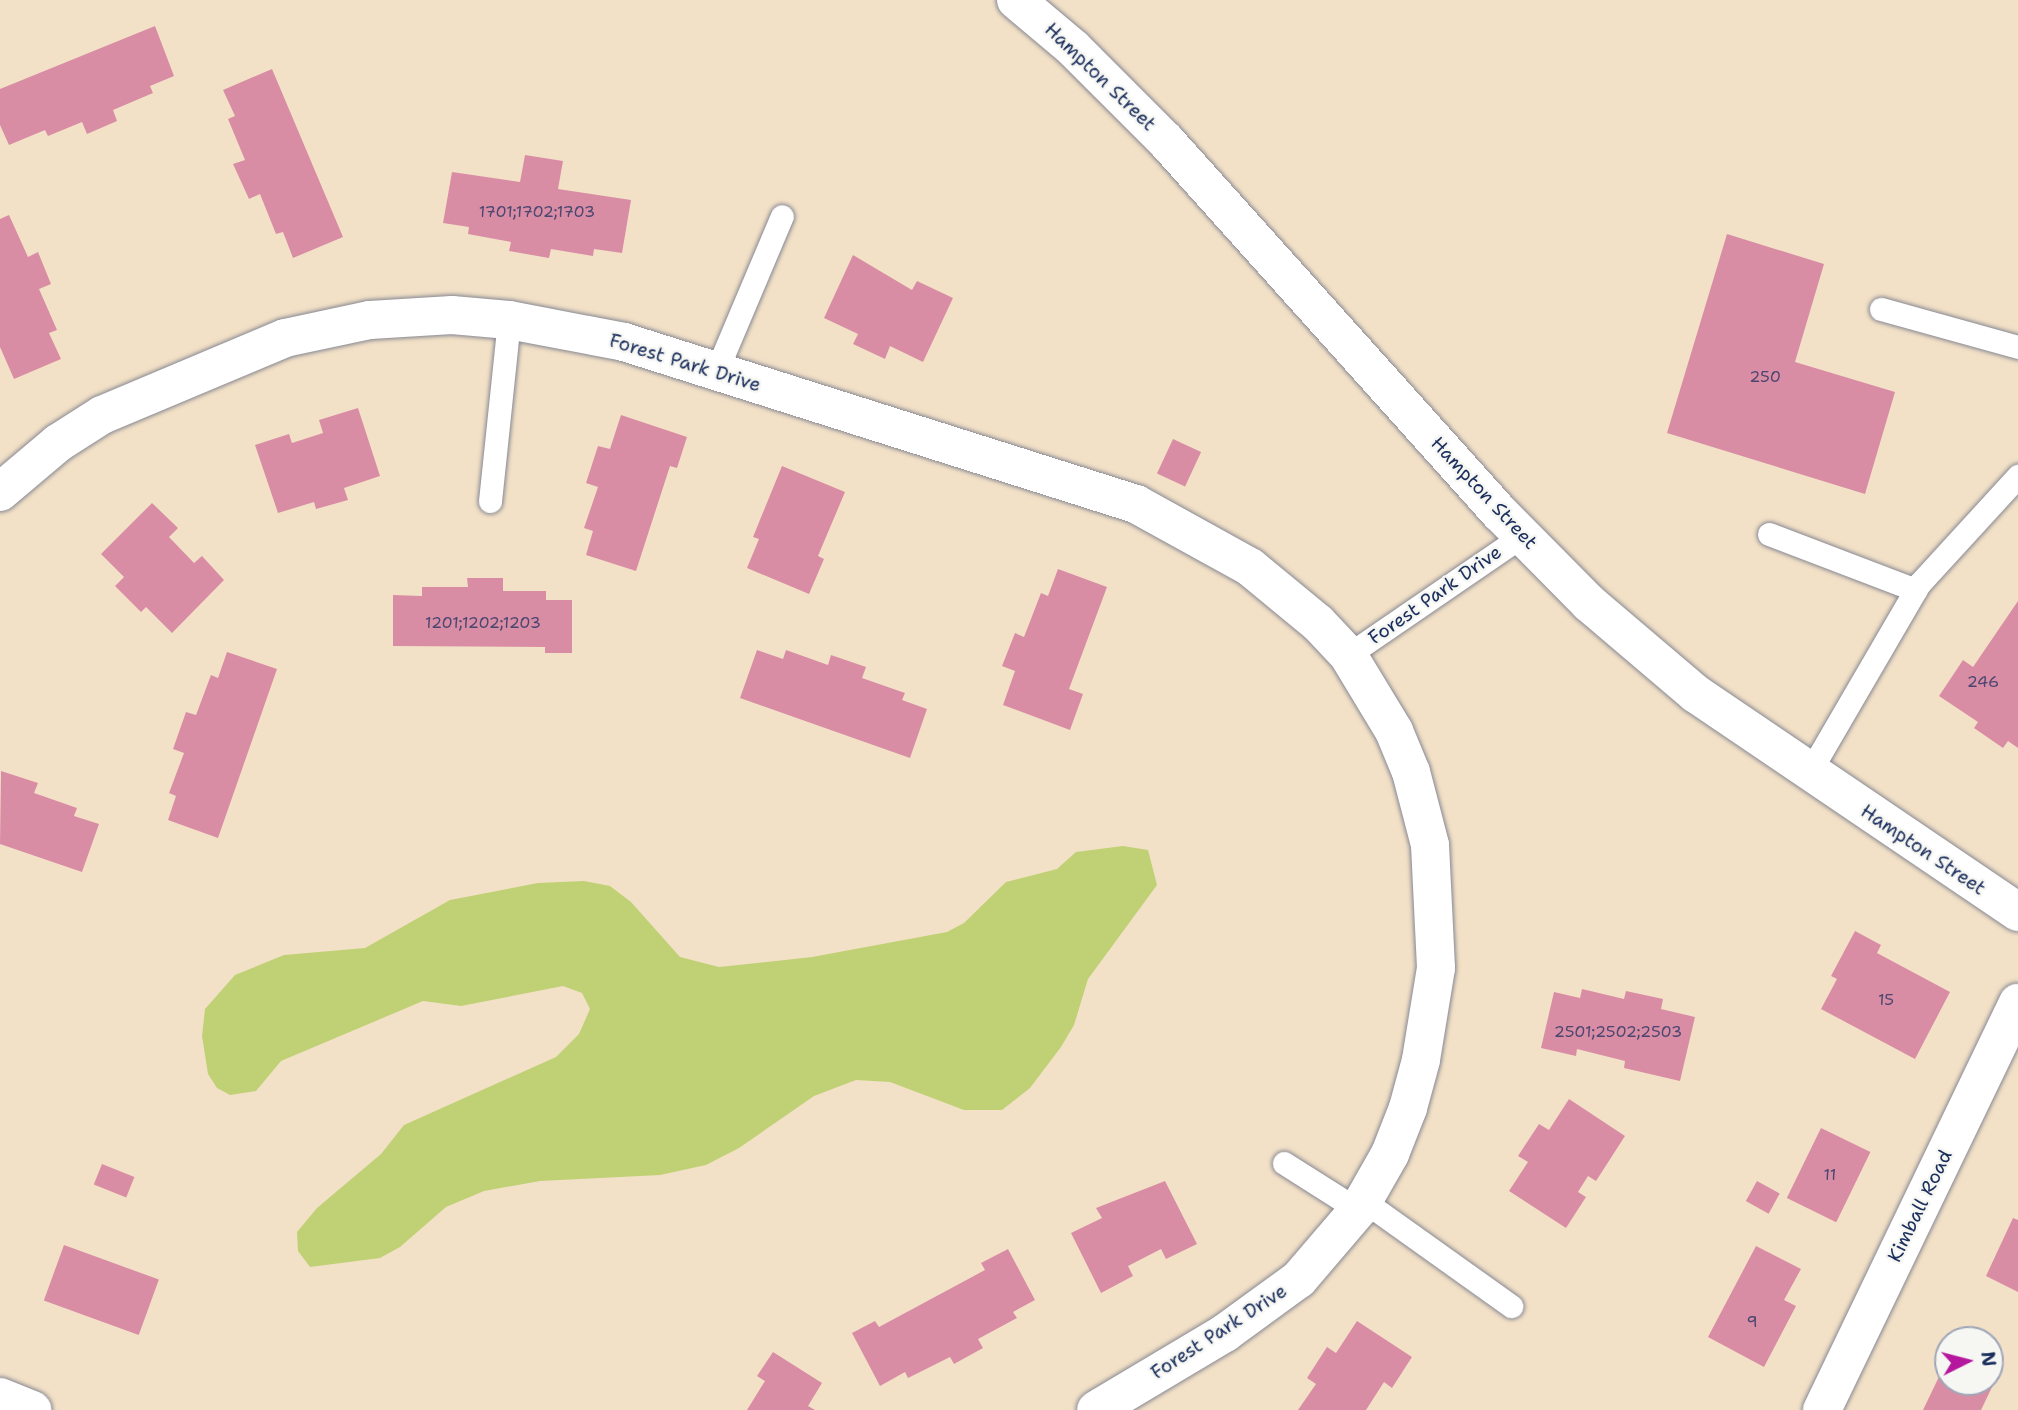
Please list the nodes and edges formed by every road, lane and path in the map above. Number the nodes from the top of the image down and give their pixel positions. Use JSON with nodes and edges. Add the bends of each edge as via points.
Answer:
{"nodes":[{"id":1,"x":1016,"y":0,"type":"edge"},
{"id":2,"x":782,"y":216,"type":"dead end"},
{"id":3,"x":1881,"y":309,"type":"dead end"},
{"id":4,"x":509,"y":320,"type":"junction"},
{"id":5,"x":2018,"y":347,"type":"edge"},
{"id":6,"x":716,"y":372,"type":"junction"},
{"id":7,"x":2018,"y":476,"type":"edge"},
{"id":8,"x":0,"y":492,"type":"edge"},
{"id":9,"x":490,"y":501,"type":"dead end"},
{"id":10,"x":1769,"y":534,"type":"dead end"},
{"id":11,"x":1522,"y":536,"type":"junction"},
{"id":12,"x":1916,"y":590,"type":"junction"},
{"id":13,"x":1348,"y":655,"type":"junction"},
{"id":14,"x":1809,"y":773,"type":"junction"},
{"id":15,"x":2018,"y":912,"type":"edge"},
{"id":16,"x":2018,"y":1003,"type":"edge"},
{"id":17,"x":1284,"y":1163,"type":"dead end"},
{"id":18,"x":1361,"y":1206,"type":"junction"},
{"id":19,"x":1511,"y":1306,"type":"dead end"},
{"id":20,"x":0,"y":1397,"type":"edge"},
{"id":21,"x":33,"y":1410,"type":"edge"},
{"id":22,"x":1096,"y":1410,"type":"edge"},
{"id":23,"x":1822,"y":1410,"type":"edge"}],
"edges":[{"from":1,"to":11,"type":"street","name":"Hampton Street","via":[[1073,48],[1166,141]]},
{"from":2,"to":6,"type":"lane"},
{"from":3,"to":5,"type":"lane"},
{"from":4,"to":6,"type":"street","name":"Forest Park Drive","via":[[624,342]]},
{"from":4,"to":8,"type":"street","name":"Forest Park Drive","via":[[452,315],[370,320],[285,338],[102,415],[58,443]]},
{"from":4,"to":9,"type":"lane"},
{"from":6,"to":13,"type":"street","name":"Forest Park Drive","via":[[1136,504],[1250,567],[1318,623]]},
{"from":7,"to":12,"type":"lane"},
{"from":10,"to":12,"type":"lane"},
{"from":11,"to":13,"type":"lane","name":"Forest Park Drive"},
{"from":11,"to":14,"type":"street","name":"Hampton Street","via":[[1636,646]]},
{"from":12,"to":14,"type":"lane"},
{"from":13,"to":18,"type":"street","name":"Forest Park Drive","via":[[1384,711],[1411,772],[1430,845],[1437,925],[1436,968],[1421,1060],[1390,1154]]},
{"from":14,"to":15,"type":"street","name":"Hampton Street"},
{"from":16,"to":23,"type":"street","name":"Kimball Road"},
{"from":17,"to":18,"type":"lane"},
{"from":18,"to":19,"type":"lane"},
{"from":18,"to":22,"type":"street","name":"Forest Park Drive","via":[[1299,1279],[1225,1332]]},
{"from":20,"to":21,"type":"street"}]}
